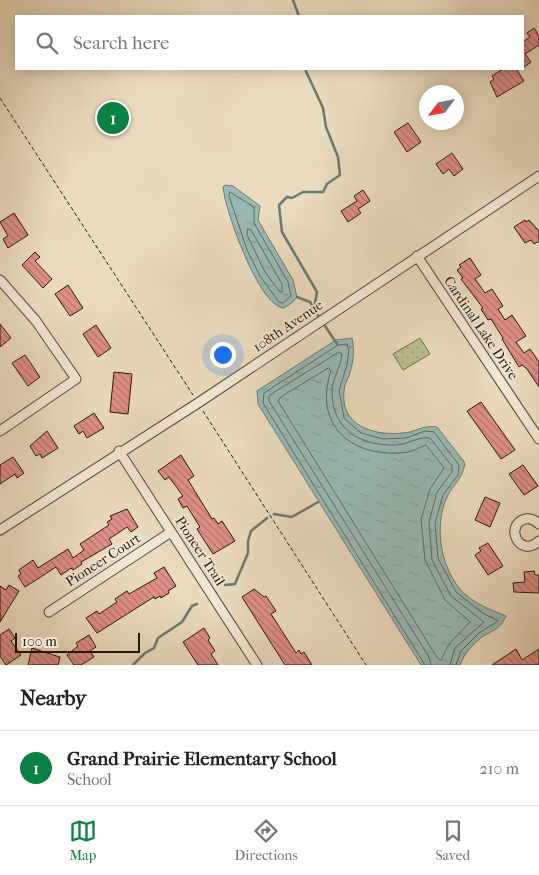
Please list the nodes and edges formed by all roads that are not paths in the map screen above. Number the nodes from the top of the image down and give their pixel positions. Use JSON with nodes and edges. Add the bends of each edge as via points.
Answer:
{"nodes":[{"id":1,"x":538,"y":180,"type":"edge"},
{"id":2,"x":418,"y":256,"type":"junction"},
{"id":3,"x":0,"y":280,"type":"edge"},
{"id":4,"x":0,"y":431,"type":"edge"},
{"id":5,"x":539,"y":440,"type":"edge"},
{"id":6,"x":119,"y":451,"type":"junction"},
{"id":7,"x":539,"y":524,"type":"edge"},
{"id":8,"x":1,"y":527,"type":"edge"},
{"id":9,"x":171,"y":532,"type":"junction"},
{"id":10,"x":539,"y":541,"type":"edge"},
{"id":11,"x":49,"y":612,"type":"dead end"},
{"id":12,"x":257,"y":665,"type":"edge"}],
"edges":[{"from":1,"to":2,"type":"street","name":"108th Avenue"},
{"from":2,"to":5,"type":"street","name":"Cardinal Lake Drive"},
{"from":2,"to":6,"type":"street","name":"108th Avenue","via":[[198,403]]},
{"from":3,"to":4,"type":"street","via":[[36,321],[76,379]]},
{"from":6,"to":8,"type":"street","name":"108th Avenue"},
{"from":6,"to":9,"type":"street","name":"Pioneer Trail"},
{"from":7,"to":10,"type":"street","via":[[532,519],[522,520],[514,534],[518,542],[526,546]]},
{"from":9,"to":11,"type":"street","name":"Pioneer Court"},
{"from":9,"to":12,"type":"street","name":"Pioneer Trail"}]}
